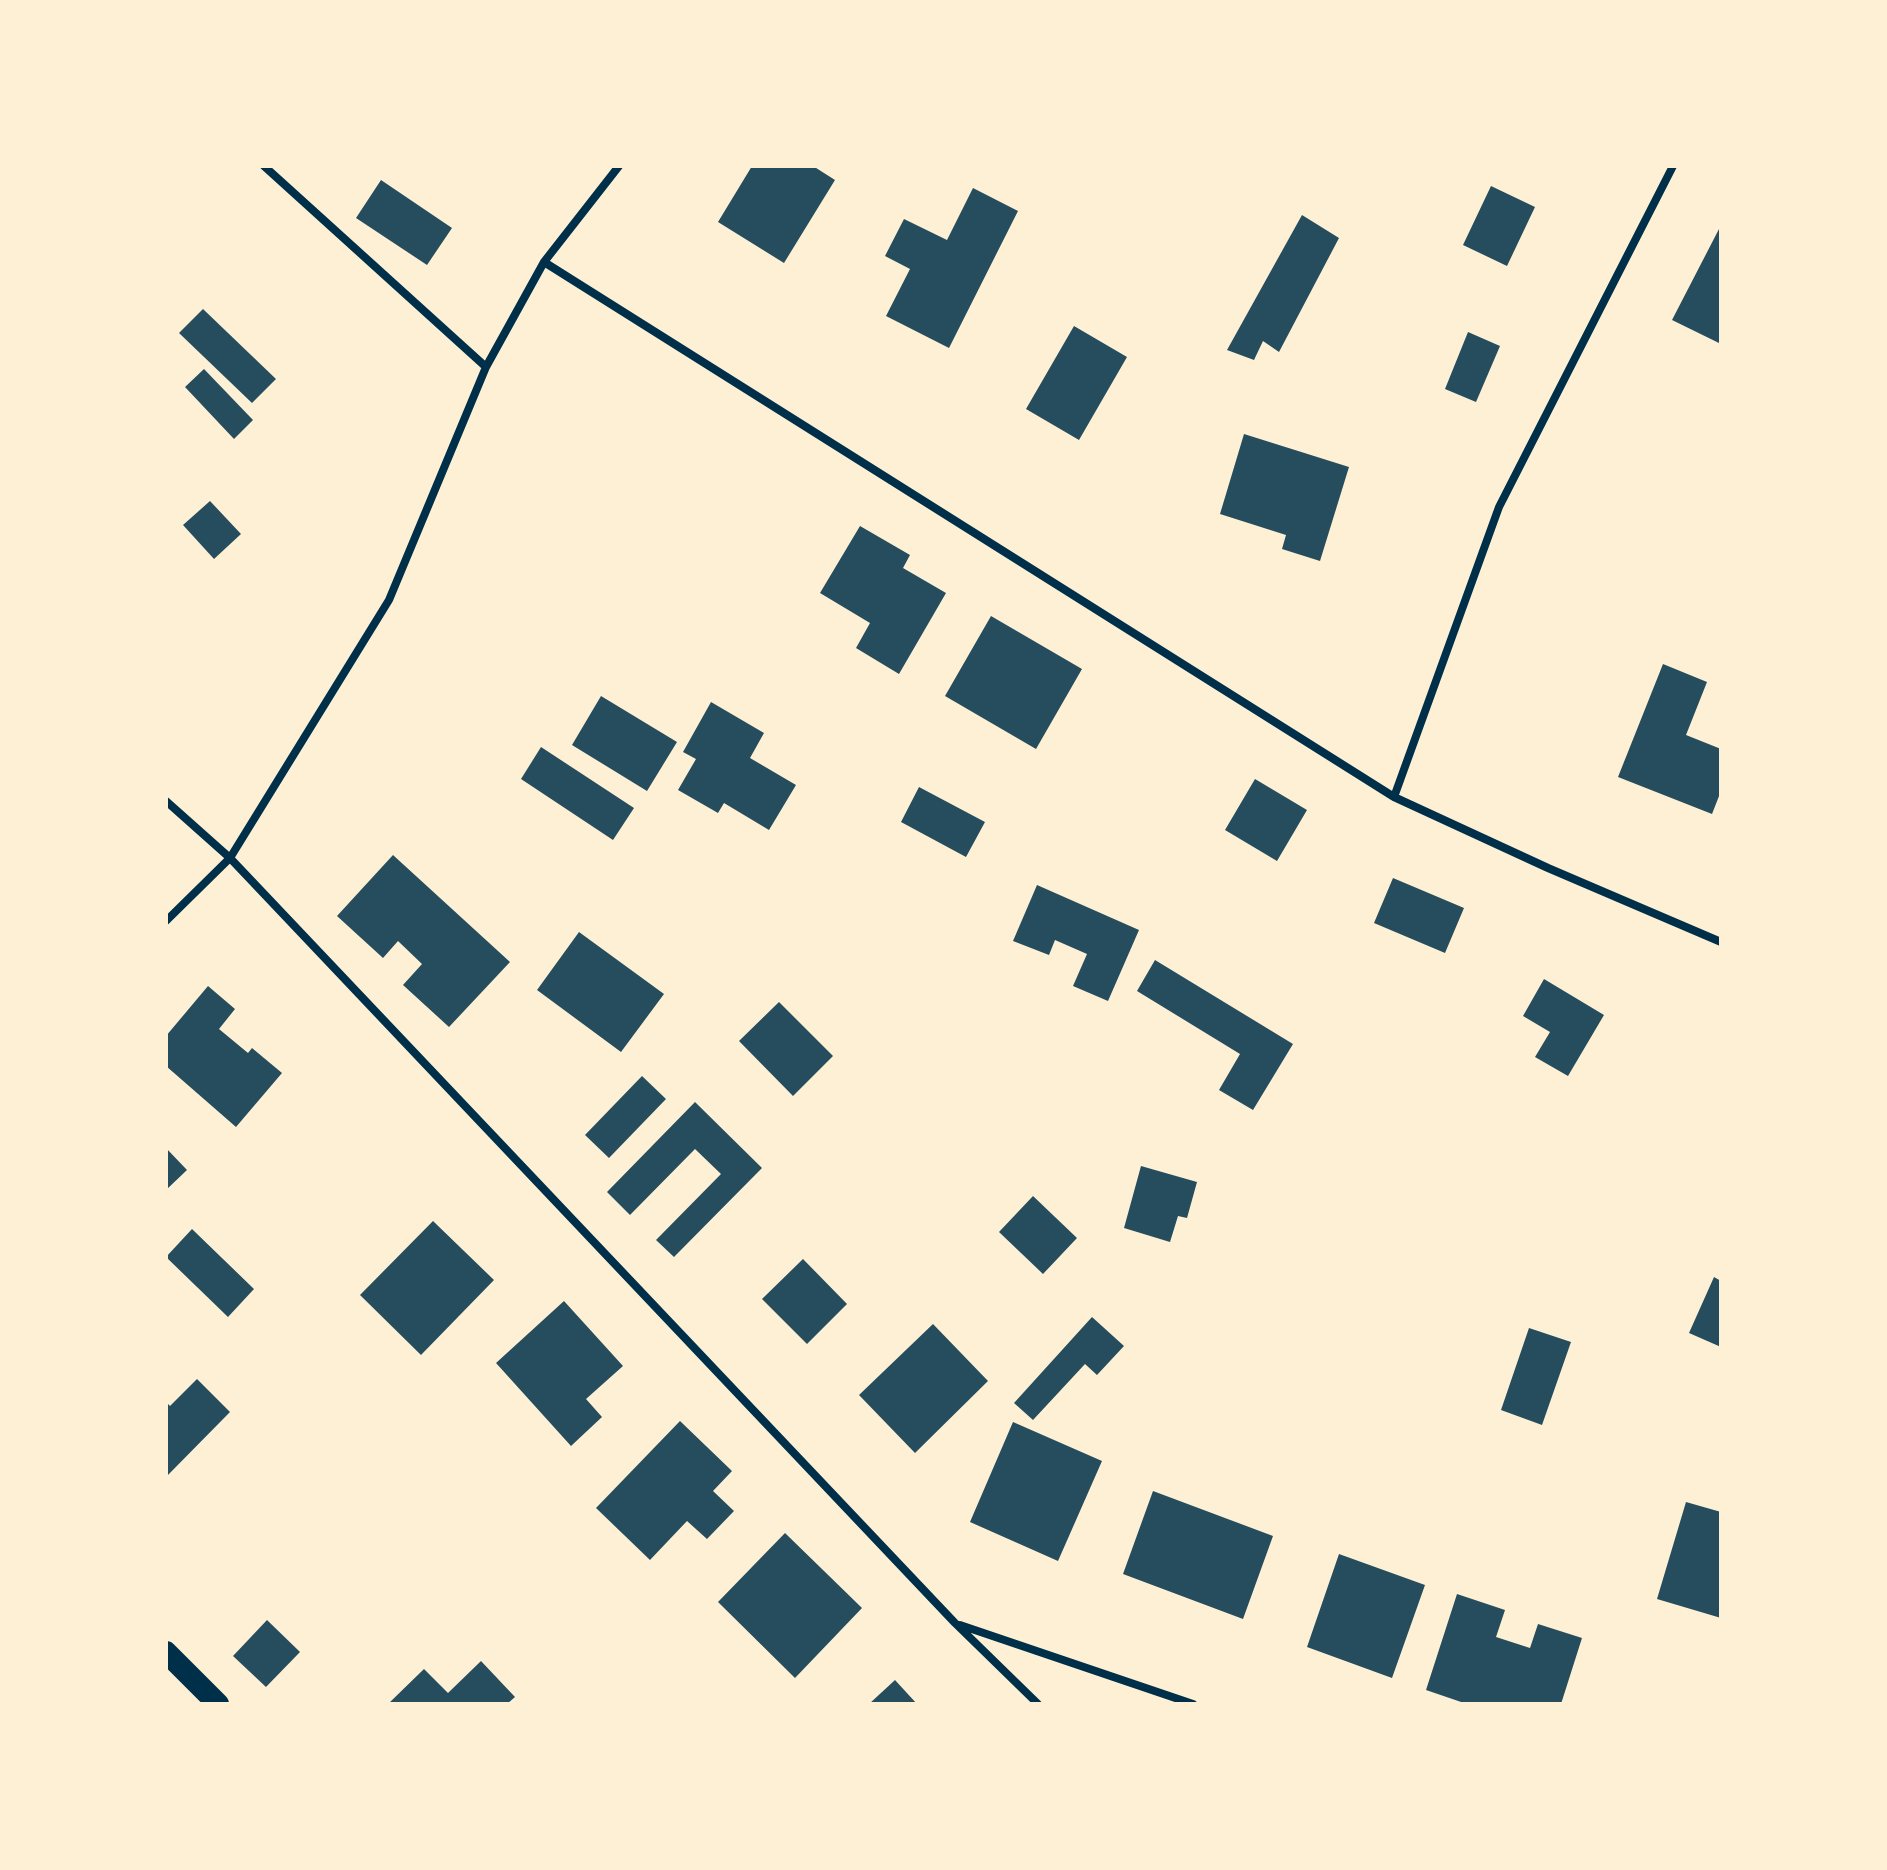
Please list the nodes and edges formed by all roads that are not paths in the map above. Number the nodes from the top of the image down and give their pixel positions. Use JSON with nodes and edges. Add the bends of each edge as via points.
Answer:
{"nodes":[{"id":1,"x":264,"y":166,"type":"edge"},
{"id":2,"x":619,"y":166,"type":"edge"},
{"id":3,"x":1673,"y":166,"type":"edge"},
{"id":4,"x":544,"y":262,"type":"junction"},
{"id":5,"x":486,"y":367,"type":"junction"},
{"id":6,"x":1394,"y":797,"type":"junction"},
{"id":7,"x":166,"y":801,"type":"edge"},
{"id":8,"x":230,"y":858,"type":"junction"},
{"id":9,"x":166,"y":921,"type":"edge"},
{"id":10,"x":1721,"y":942,"type":"edge"},
{"id":11,"x":955,"y":1623,"type":"junction"},
{"id":12,"x":166,"y":1652,"type":"edge"},
{"id":13,"x":218,"y":1704,"type":"edge"},
{"id":14,"x":1038,"y":1704,"type":"edge"},
{"id":15,"x":1193,"y":1704,"type":"edge"}],
"edges":[{"from":1,"to":5,"type":"street"},
{"from":2,"to":4,"type":"street"},
{"from":3,"to":6,"type":"street","via":[[1499,507]]},
{"from":4,"to":5,"type":"street"},
{"from":4,"to":6,"type":"street"},
{"from":5,"to":8,"type":"street","via":[[389,600]]},
{"from":6,"to":10,"type":"street"},
{"from":7,"to":8,"type":"street"},
{"from":8,"to":9,"type":"street"},
{"from":8,"to":11,"type":"street"},
{"from":11,"to":14,"type":"street"},
{"from":11,"to":15,"type":"street"},
{"from":12,"to":13,"type":"highway"}]}
